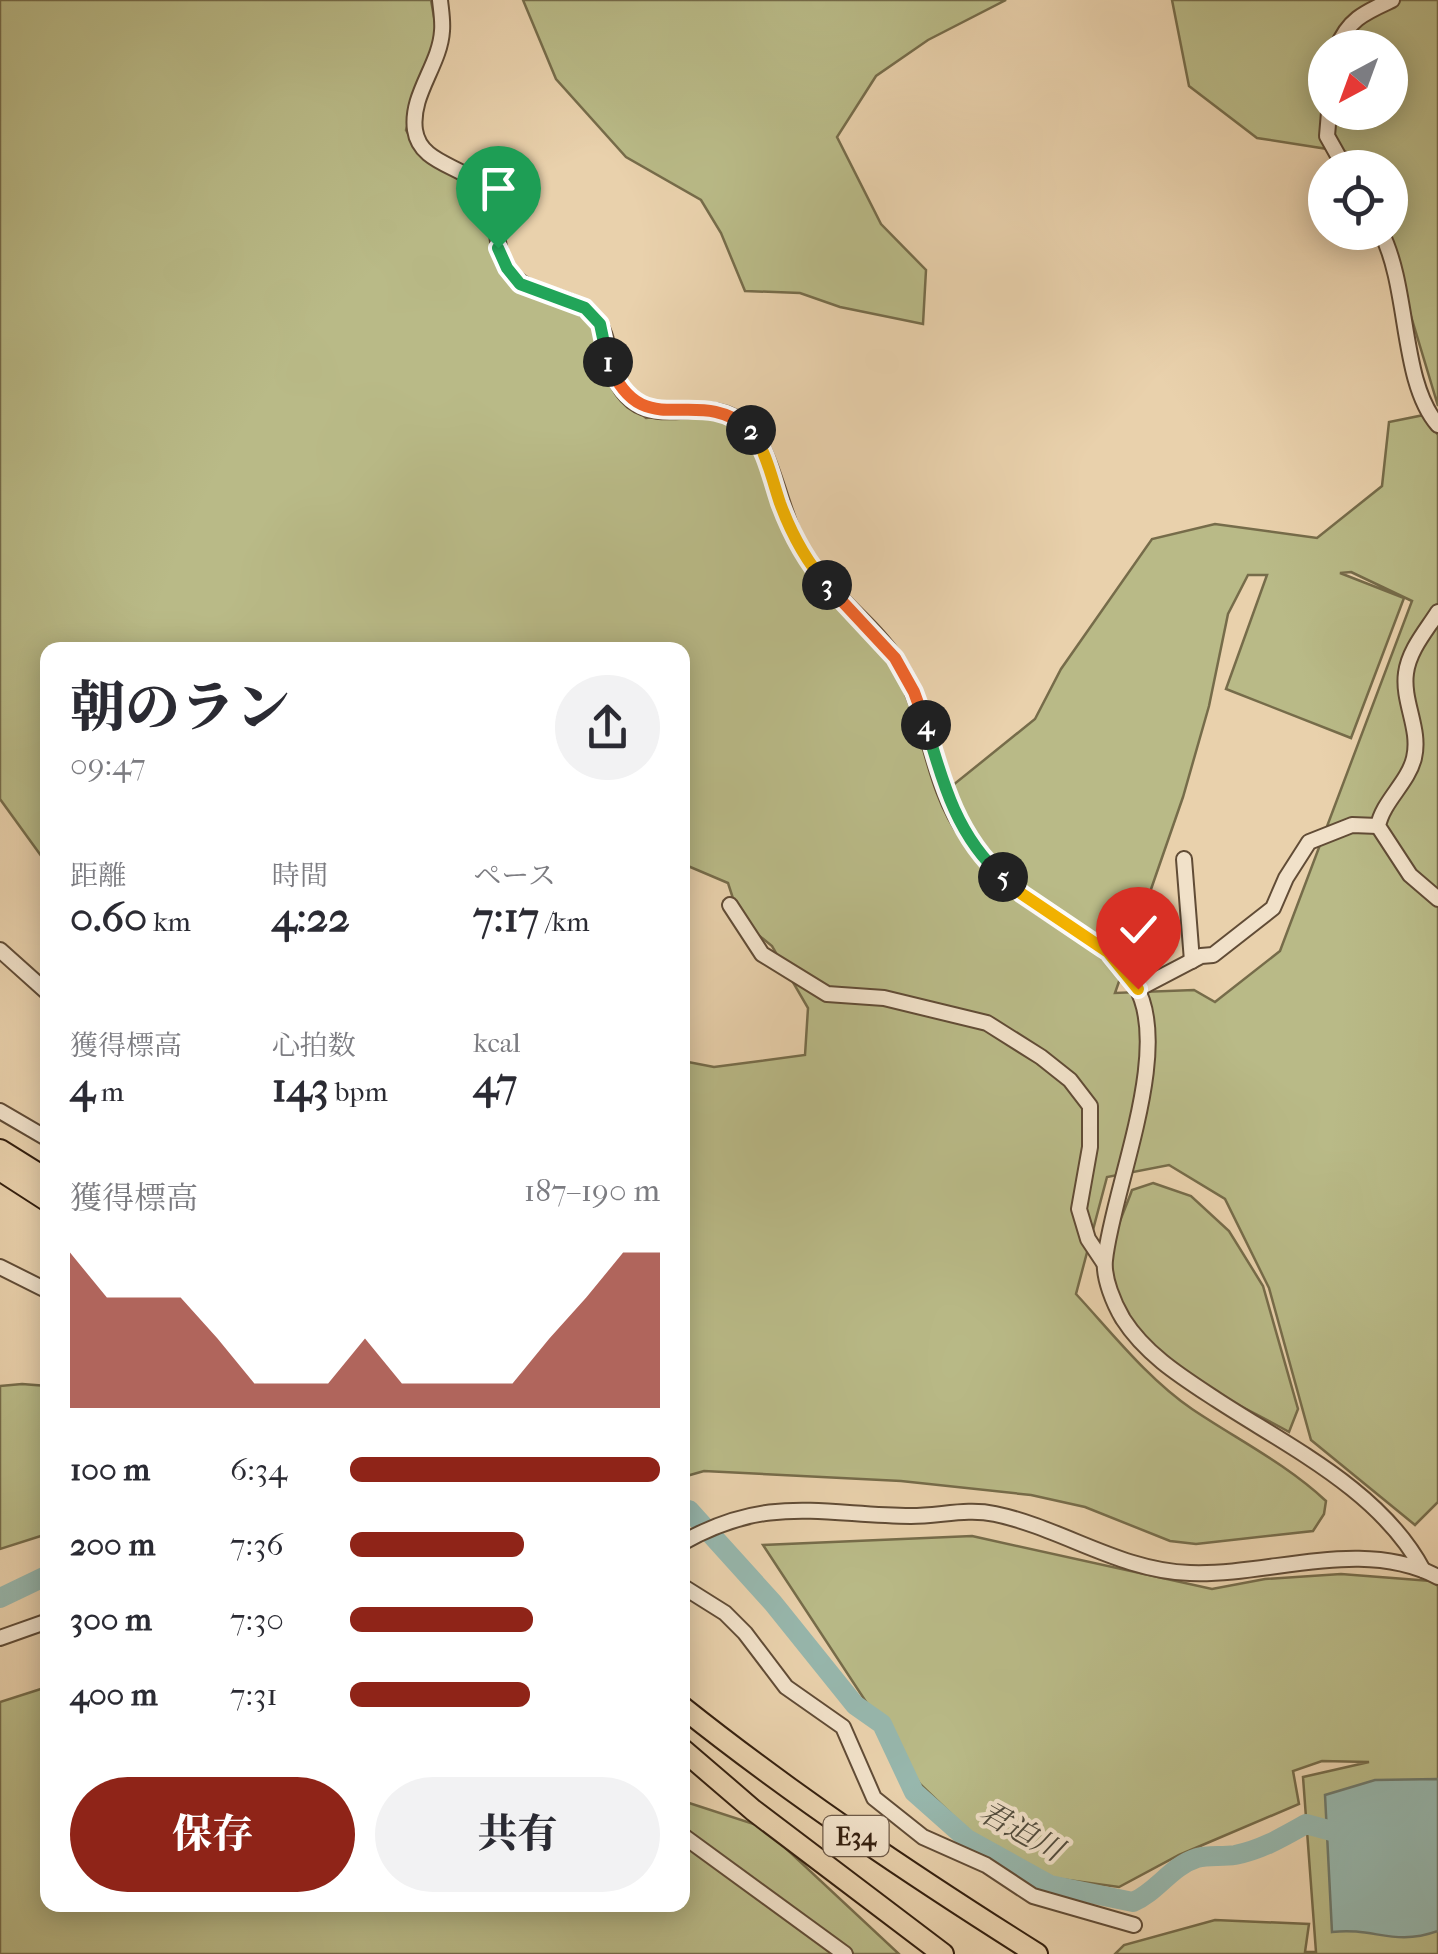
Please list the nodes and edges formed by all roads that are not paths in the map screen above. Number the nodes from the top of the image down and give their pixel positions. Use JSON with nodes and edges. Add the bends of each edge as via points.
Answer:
{"nodes":[{"id":1,"x":440,"y":0,"type":"edge"},
{"id":2,"x":1392,"y":0,"type":"edge"},
{"id":3,"x":1344,"y":30,"type":"edge"},
{"id":4,"x":1388,"y":250,"type":"edge"},
{"id":5,"x":1438,"y":425,"type":"edge"},
{"id":6,"x":1438,"y":612,"type":"edge"},
{"id":7,"x":1378,"y":826,"type":"junction"},
{"id":8,"x":1184,"y":859,"type":"dead end"},
{"id":9,"x":1438,"y":898,"type":"edge"},
{"id":10,"x":730,"y":905,"type":"dead end"},
{"id":11,"x":0,"y":950,"type":"edge"},
{"id":12,"x":1192,"y":961,"type":"junction"},
{"id":13,"x":40,"y":986,"type":"edge"},
{"id":14,"x":1138,"y":989,"type":"junction"},
{"id":15,"x":0,"y":1111,"type":"edge"},
{"id":16,"x":40,"y":1134,"type":"edge"},
{"id":17,"x":0,"y":1150,"type":"edge"},
{"id":18,"x":0,"y":1170,"type":"edge"},
{"id":19,"x":40,"y":1175,"type":"edge"},
{"id":20,"x":40,"y":1197,"type":"edge"},
{"id":21,"x":1104,"y":1264,"type":"junction"},
{"id":22,"x":0,"y":1267,"type":"edge"},
{"id":23,"x":40,"y":1286,"type":"edge"},
{"id":24,"x":690,"y":1540,"type":"edge"},
{"id":25,"x":1422,"y":1570,"type":"junction"},
{"id":26,"x":1438,"y":1577,"type":"edge"},
{"id":27,"x":690,"y":1591,"type":"edge"},
{"id":28,"x":40,"y":1624,"type":"edge"},
{"id":29,"x":0,"y":1638,"type":"edge"},
{"id":30,"x":690,"y":1713,"type":"edge"},
{"id":31,"x":690,"y":1756,"type":"edge"},
{"id":32,"x":690,"y":1840,"type":"edge"},
{"id":33,"x":1134,"y":1925,"type":"dead end"},
{"id":34,"x":845,"y":1954,"type":"edge"},
{"id":35,"x":943,"y":1954,"type":"edge"},
{"id":36,"x":1036,"y":1954,"type":"edge"}],
"edges":[{"from":1,"to":14,"type":"street","via":[[443,33],[418,103],[418,141],[484,190],[507,268],[520,284],[585,308],[600,324],[608,364],[629,399],[646,409],[725,412],[754,432],[800,548],[895,658],[914,692],[961,826],[992,868],[1108,952]]},
{"from":2,"to":3,"type":"street"},
{"from":4,"to":5,"type":"street","via":[[1420,400]]},
{"from":6,"to":7,"type":"street","via":[[1406,670],[1416,747],[1412,765]]},
{"from":7,"to":9,"type":"street","via":[[1410,876]]},
{"from":7,"to":12,"type":"street","via":[[1352,825],[1308,842],[1273,908],[1213,955]]},
{"from":8,"to":12,"type":"street"},
{"from":10,"to":21,"type":"street","via":[[762,954],[827,994],[884,998],[986,1023],[1070,1080],[1090,1106],[1078,1208]]},
{"from":11,"to":13,"type":"street"},
{"from":12,"to":14,"type":"street"},
{"from":14,"to":21,"type":"street","via":[[1146,1064]]},
{"from":15,"to":16,"type":"street"},
{"from":17,"to":19,"type":"highway"},
{"from":18,"to":20,"type":"highway"},
{"from":21,"to":25,"type":"street","via":[[1120,1314],[1154,1355],[1371,1506],[1410,1546]]},
{"from":22,"to":23,"type":"street"},
{"from":24,"to":25,"type":"street","via":[[765,1512],[964,1511],[1031,1525],[1160,1570],[1192,1574],[1362,1558]]},
{"from":25,"to":26,"type":"street"},
{"from":27,"to":33,"type":"street","via":[[725,1612],[786,1687],[842,1727],[874,1798],[922,1837],[986,1865],[1033,1896]]},
{"from":28,"to":29,"type":"street"},
{"from":30,"to":36,"type":"highway","number":"E34","via":[[833,1820]]},
{"from":31,"to":35,"type":"highway","number":"E34"},
{"from":32,"to":34,"type":"street"}]}
